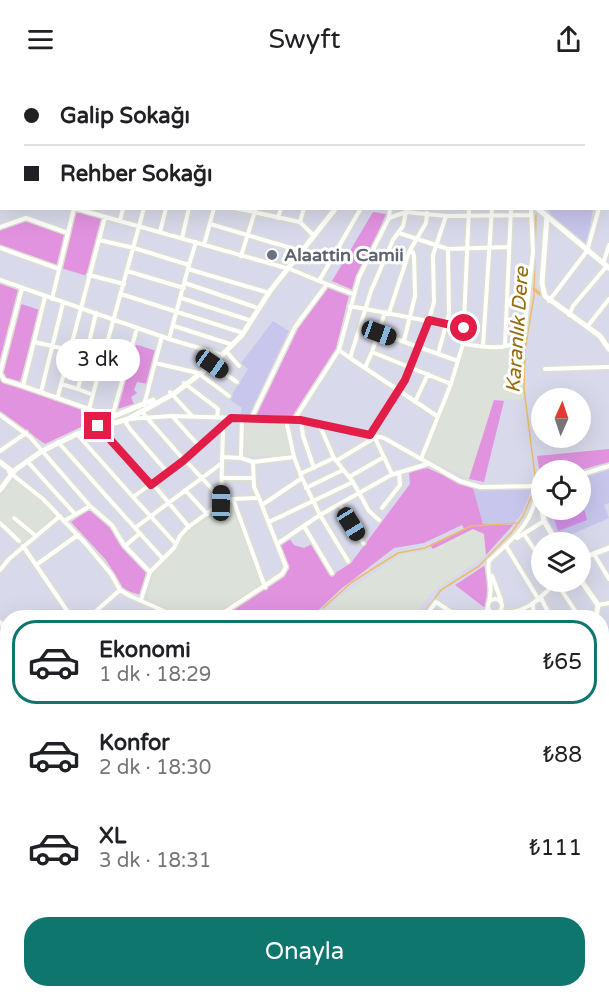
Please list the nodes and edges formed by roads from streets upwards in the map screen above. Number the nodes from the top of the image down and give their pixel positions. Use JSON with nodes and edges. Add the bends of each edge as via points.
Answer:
{"nodes":[{"id":1,"x":74,"y":210,"type":"edge"},
{"id":2,"x":83,"y":210,"type":"edge"},
{"id":3,"x":102,"y":210,"type":"edge"},
{"id":4,"x":123,"y":210,"type":"edge"},
{"id":5,"x":144,"y":210,"type":"edge"},
{"id":6,"x":166,"y":210,"type":"edge"},
{"id":7,"x":189,"y":210,"type":"edge"},
{"id":8,"x":213,"y":210,"type":"edge"},
{"id":9,"x":280,"y":210,"type":"edge"},
{"id":10,"x":303,"y":210,"type":"edge"},
{"id":11,"x":332,"y":210,"type":"edge"},
{"id":12,"x":332,"y":210,"type":"edge"},
{"id":13,"x":360,"y":210,"type":"edge"},
{"id":14,"x":390,"y":210,"type":"edge"},
{"id":15,"x":469,"y":210,"type":"edge"},
{"id":16,"x":492,"y":210,"type":"edge"},
{"id":17,"x":511,"y":210,"type":"edge"},
{"id":18,"x":531,"y":210,"type":"edge"},
{"id":19,"x":539,"y":210,"type":"edge"},
{"id":20,"x":597,"y":210,"type":"edge"},
{"id":21,"x":255,"y":211,"type":"edge"},
{"id":22,"x":406,"y":212,"type":"junction"},
{"id":23,"x":427,"y":213,"type":"junction"},
{"id":24,"x":531,"y":215,"type":"junction"},
{"id":25,"x":103,"y":216,"type":"junction"},
{"id":26,"x":446,"y":216,"type":"junction"},
{"id":27,"x":468,"y":216,"type":"junction"},
{"id":28,"x":491,"y":216,"type":"junction"},
{"id":29,"x":511,"y":216,"type":"junction"},
{"id":30,"x":278,"y":218,"type":"junction"},
{"id":31,"x":389,"y":218,"type":"junction"},
{"id":32,"x":548,"y":218,"type":"junction"},
{"id":33,"x":120,"y":221,"type":"junction"},
{"id":34,"x":300,"y":222,"type":"junction"},
{"id":35,"x":210,"y":224,"type":"junction"},
{"id":36,"x":140,"y":226,"type":"junction"},
{"id":37,"x":0,"y":227,"type":"edge"},
{"id":38,"x":160,"y":232,"type":"junction"},
{"id":39,"x":68,"y":233,"type":"junction"},
{"id":40,"x":399,"y":233,"type":"junction"},
{"id":41,"x":248,"y":234,"type":"junction"},
{"id":42,"x":313,"y":235,"type":"junction"},
{"id":43,"x":182,"y":238,"type":"junction"},
{"id":44,"x":415,"y":238,"type":"junction"},
{"id":45,"x":99,"y":240,"type":"junction"},
{"id":46,"x":196,"y":242,"type":"junction"},
{"id":47,"x":204,"y":245,"type":"junction"},
{"id":48,"x":434,"y":245,"type":"junction"},
{"id":49,"x":609,"y":245,"type":"edge"},
{"id":50,"x":490,"y":247,"type":"junction"},
{"id":51,"x":509,"y":247,"type":"junction"},
{"id":52,"x":0,"y":248,"type":"edge"},
{"id":53,"x":134,"y":248,"type":"junction"},
{"id":54,"x":465,"y":248,"type":"junction"},
{"id":55,"x":448,"y":249,"type":"junction"},
{"id":56,"x":301,"y":250,"type":"junction"},
{"id":57,"x":587,"y":251,"type":"junction"},
{"id":58,"x":409,"y":252,"type":"junction"},
{"id":59,"x":241,"y":256,"type":"junction"},
{"id":60,"x":606,"y":266,"type":"edge"},
{"id":61,"x":188,"y":267,"type":"junction"},
{"id":62,"x":288,"y":268,"type":"junction"},
{"id":63,"x":59,"y":269,"type":"junction"},
{"id":64,"x":128,"y":271,"type":"junction"},
{"id":65,"x":88,"y":275,"type":"junction"},
{"id":66,"x":0,"y":280,"type":"edge"},
{"id":67,"x":319,"y":281,"type":"junction"},
{"id":68,"x":185,"y":283,"type":"junction"},
{"id":69,"x":124,"y":284,"type":"junction"},
{"id":70,"x":327,"y":284,"type":"junction"},
{"id":71,"x":22,"y":288,"type":"junction"},
{"id":72,"x":183,"y":288,"type":"junction"},
{"id":73,"x":266,"y":292,"type":"junction"},
{"id":74,"x":121,"y":294,"type":"junction"},
{"id":75,"x":353,"y":294,"type":"junction"},
{"id":76,"x":45,"y":297,"type":"junction"},
{"id":77,"x":181,"y":298,"type":"junction"},
{"id":78,"x":52,"y":299,"type":"junction"},
{"id":79,"x":550,"y":299,"type":"junction"},
{"id":80,"x":609,"y":299,"type":"edge"},
{"id":81,"x":63,"y":303,"type":"junction"},
{"id":82,"x":350,"y":306,"type":"junction"},
{"id":83,"x":80,"y":308,"type":"junction"},
{"id":84,"x":256,"y":308,"type":"junction"},
{"id":85,"x":366,"y":310,"type":"junction"},
{"id":86,"x":178,"y":312,"type":"junction"},
{"id":87,"x":96,"y":313,"type":"junction"},
{"id":88,"x":387,"y":313,"type":"junction"},
{"id":89,"x":570,"y":314,"type":"junction"},
{"id":90,"x":411,"y":316,"type":"junction"},
{"id":91,"x":115,"y":318,"type":"junction"},
{"id":92,"x":249,"y":320,"type":"junction"},
{"id":93,"x":429,"y":320,"type":"junction"},
{"id":94,"x":174,"y":326,"type":"junction"},
{"id":95,"x":448,"y":326,"type":"junction"},
{"id":96,"x":588,"y":326,"type":"junction"},
{"id":97,"x":137,"y":328,"type":"junction"},
{"id":98,"x":464,"y":328,"type":"junction"},
{"id":99,"x":240,"y":332,"type":"junction"},
{"id":100,"x":379,"y":333,"type":"junction"},
{"id":101,"x":162,"y":336,"type":"junction"},
{"id":102,"x":170,"y":339,"type":"junction"},
{"id":103,"x":404,"y":341,"type":"junction"},
{"id":104,"x":34,"y":342,"type":"junction"},
{"id":105,"x":608,"y":342,"type":"edge"},
{"id":106,"x":230,"y":344,"type":"junction"},
{"id":107,"x":463,"y":344,"type":"junction"},
{"id":108,"x":52,"y":346,"type":"junction"},
{"id":109,"x":483,"y":346,"type":"junction"},
{"id":110,"x":505,"y":346,"type":"junction"},
{"id":111,"x":418,"y":347,"type":"junction"},
{"id":112,"x":609,"y":349,"type":"edge"},
{"id":113,"x":69,"y":350,"type":"junction"},
{"id":114,"x":339,"y":350,"type":"junction"},
{"id":115,"x":226,"y":351,"type":"junction"},
{"id":116,"x":372,"y":352,"type":"junction"},
{"id":117,"x":219,"y":354,"type":"junction"},
{"id":118,"x":438,"y":354,"type":"junction"},
{"id":119,"x":350,"y":358,"type":"junction"},
{"id":120,"x":458,"y":362,"type":"junction"},
{"id":121,"x":155,"y":363,"type":"junction"},
{"id":122,"x":210,"y":364,"type":"junction"},
{"id":123,"x":239,"y":366,"type":"dead end"},
{"id":124,"x":410,"y":366,"type":"junction"},
{"id":125,"x":609,"y":367,"type":"edge"},
{"id":126,"x":365,"y":368,"type":"junction"},
{"id":127,"x":545,"y":369,"type":"dead end"},
{"id":128,"x":199,"y":374,"type":"junction"},
{"id":129,"x":428,"y":374,"type":"junction"},
{"id":130,"x":237,"y":382,"type":"dead end"},
{"id":131,"x":61,"y":384,"type":"junction"},
{"id":132,"x":185,"y":384,"type":"junction"},
{"id":133,"x":451,"y":384,"type":"junction"},
{"id":134,"x":23,"y":386,"type":"junction"},
{"id":135,"x":78,"y":389,"type":"junction"},
{"id":136,"x":398,"y":391,"type":"junction"},
{"id":137,"x":41,"y":392,"type":"junction"},
{"id":138,"x":171,"y":393,"type":"junction"},
{"id":139,"x":93,"y":395,"type":"junction"},
{"id":140,"x":58,"y":396,"type":"junction"},
{"id":141,"x":230,"y":396,"type":"dead end"},
{"id":142,"x":416,"y":402,"type":"junction"},
{"id":143,"x":141,"y":408,"type":"junction"},
{"id":144,"x":89,"y":409,"type":"junction"},
{"id":145,"x":123,"y":413,"type":"junction"},
{"id":146,"x":0,"y":415,"type":"edge"},
{"id":147,"x":172,"y":416,"type":"junction"},
{"id":148,"x":437,"y":416,"type":"junction"},
{"id":149,"x":112,"y":417,"type":"junction"},
{"id":150,"x":193,"y":417,"type":"junction"},
{"id":151,"x":218,"y":417,"type":"junction"},
{"id":152,"x":149,"y":418,"type":"junction"},
{"id":153,"x":231,"y":418,"type":"junction"},
{"id":154,"x":242,"y":418,"type":"junction"},
{"id":155,"x":128,"y":419,"type":"junction"},
{"id":156,"x":251,"y":419,"type":"junction"},
{"id":157,"x":286,"y":420,"type":"junction"},
{"id":158,"x":294,"y":420,"type":"junction"},
{"id":159,"x":301,"y":420,"type":"junction"},
{"id":160,"x":318,"y":423,"type":"junction"},
{"id":161,"x":223,"y":425,"type":"junction"},
{"id":162,"x":98,"y":426,"type":"junction"},
{"id":163,"x":26,"y":433,"type":"junction"},
{"id":164,"x":77,"y":434,"type":"junction"},
{"id":165,"x":374,"y":436,"type":"junction"},
{"id":166,"x":58,"y":442,"type":"junction"},
{"id":167,"x":199,"y":446,"type":"junction"},
{"id":168,"x":41,"y":449,"type":"junction"},
{"id":169,"x":0,"y":451,"type":"edge"},
{"id":170,"x":222,"y":457,"type":"junction"},
{"id":171,"x":294,"y":457,"type":"junction"},
{"id":172,"x":384,"y":457,"type":"junction"},
{"id":173,"x":241,"y":458,"type":"junction"},
{"id":174,"x":335,"y":459,"type":"junction"},
{"id":175,"x":420,"y":459,"type":"junction"},
{"id":176,"x":184,"y":460,"type":"junction"},
{"id":177,"x":26,"y":461,"type":"junction"},
{"id":178,"x":253,"y":462,"type":"junction"},
{"id":179,"x":222,"y":463,"type":"junction"},
{"id":180,"x":0,"y":464,"type":"edge"},
{"id":181,"x":428,"y":464,"type":"junction"},
{"id":182,"x":609,"y":466,"type":"edge"},
{"id":183,"x":314,"y":468,"type":"junction"},
{"id":184,"x":343,"y":470,"type":"junction"},
{"id":185,"x":11,"y":472,"type":"junction"},
{"id":186,"x":399,"y":472,"type":"junction"},
{"id":187,"x":591,"y":472,"type":"edge"},
{"id":188,"x":168,"y":473,"type":"junction"},
{"id":189,"x":392,"y":474,"type":"junction"},
{"id":190,"x":301,"y":476,"type":"junction"},
{"id":191,"x":349,"y":477,"type":"junction"},
{"id":192,"x":202,"y":478,"type":"junction"},
{"id":193,"x":222,"y":478,"type":"junction"},
{"id":194,"x":253,"y":478,"type":"junction"},
{"id":195,"x":353,"y":482,"type":"junction"},
{"id":196,"x":152,"y":485,"type":"junction"},
{"id":197,"x":0,"y":487,"type":"edge"},
{"id":198,"x":531,"y":487,"type":"edge"},
{"id":199,"x":306,"y":488,"type":"junction"},
{"id":200,"x":185,"y":490,"type":"junction"},
{"id":201,"x":359,"y":494,"type":"junction"},
{"id":202,"x":133,"y":497,"type":"junction"},
{"id":203,"x":233,"y":498,"type":"junction"},
{"id":204,"x":259,"y":498,"type":"junction"},
{"id":205,"x":168,"y":502,"type":"junction"},
{"id":206,"x":314,"y":502,"type":"junction"},
{"id":207,"x":221,"y":503,"type":"junction"},
{"id":208,"x":262,"y":504,"type":"junction"},
{"id":209,"x":340,"y":505,"type":"junction"},
{"id":210,"x":90,"y":506,"type":"junction"},
{"id":211,"x":382,"y":508,"type":"dead end"},
{"id":212,"x":75,"y":514,"type":"junction"},
{"id":213,"x":207,"y":514,"type":"junction"},
{"id":214,"x":60,"y":516,"type":"junction"},
{"id":215,"x":150,"y":516,"type":"junction"},
{"id":216,"x":320,"y":516,"type":"junction"},
{"id":217,"x":531,"y":516,"type":"edge"},
{"id":218,"x":14,"y":518,"type":"dead end"},
{"id":219,"x":379,"y":520,"type":"dead end"},
{"id":220,"x":64,"y":521,"type":"junction"},
{"id":221,"x":544,"y":521,"type":"joint"},
{"id":222,"x":269,"y":522,"type":"junction"},
{"id":223,"x":0,"y":523,"type":"edge"},
{"id":224,"x":304,"y":526,"type":"junction"},
{"id":225,"x":189,"y":527,"type":"junction"},
{"id":226,"x":135,"y":528,"type":"junction"},
{"id":227,"x":550,"y":532,"type":"edge"},
{"id":228,"x":140,"y":533,"type":"junction"},
{"id":229,"x":524,"y":534,"type":"junction"},
{"id":230,"x":78,"y":535,"type":"junction"},
{"id":231,"x":36,"y":536,"type":"junction"},
{"id":232,"x":19,"y":541,"type":"dead end"},
{"id":233,"x":363,"y":543,"type":"dead end"},
{"id":234,"x":176,"y":544,"type":"junction"},
{"id":235,"x":277,"y":544,"type":"junction"},
{"id":236,"x":531,"y":544,"type":"edge"},
{"id":237,"x":23,"y":546,"type":"junction"},
{"id":238,"x":125,"y":546,"type":"junction"},
{"id":239,"x":504,"y":547,"type":"junction"},
{"id":240,"x":609,"y":548,"type":"edge"},
{"id":241,"x":594,"y":554,"type":"junction"},
{"id":242,"x":591,"y":555,"type":"edge"},
{"id":243,"x":163,"y":559,"type":"junction"},
{"id":244,"x":348,"y":561,"type":"dead end"},
{"id":245,"x":36,"y":565,"type":"junction"},
{"id":246,"x":488,"y":567,"type":"junction"},
{"id":247,"x":0,"y":570,"type":"edge"},
{"id":248,"x":150,"y":572,"type":"junction"},
{"id":249,"x":332,"y":573,"type":"dead end"},
{"id":250,"x":609,"y":579,"type":"edge"},
{"id":251,"x":265,"y":587,"type":"junction"},
{"id":252,"x":120,"y":590,"type":"junction"},
{"id":253,"x":547,"y":592,"type":"edge"},
{"id":254,"x":563,"y":592,"type":"edge"},
{"id":255,"x":589,"y":592,"type":"edge"},
{"id":256,"x":540,"y":599,"type":"junction"},
{"id":257,"x":141,"y":600,"type":"junction"},
{"id":258,"x":609,"y":603,"type":"edge"},
{"id":259,"x":489,"y":604,"type":"junction"},
{"id":260,"x":502,"y":604,"type":"junction"},
{"id":261,"x":533,"y":605,"type":"junction"},
{"id":262,"x":598,"y":605,"type":"junction"},
{"id":263,"x":69,"y":610,"type":"edge"},
{"id":264,"x":98,"y":610,"type":"edge"},
{"id":265,"x":162,"y":610,"type":"edge"},
{"id":266,"x":228,"y":610,"type":"edge"},
{"id":267,"x":430,"y":610,"type":"edge"},
{"id":268,"x":448,"y":610,"type":"edge"},
{"id":269,"x":487,"y":610,"type":"edge"},
{"id":270,"x":493,"y":610,"type":"edge"},
{"id":271,"x":497,"y":610,"type":"edge"},
{"id":272,"x":506,"y":610,"type":"edge"},
{"id":273,"x":521,"y":610,"type":"edge"},
{"id":274,"x":533,"y":610,"type":"edge"},
{"id":275,"x":546,"y":610,"type":"edge"},
{"id":276,"x":575,"y":610,"type":"edge"},
{"id":277,"x":597,"y":610,"type":"edge"}],
"edges":[{"from":1,"to":39,"type":"street"},
{"from":2,"to":25,"type":"street"},
{"from":3,"to":25,"type":"street"},
{"from":4,"to":33,"type":"street"},
{"from":5,"to":36,"type":"street"},
{"from":6,"to":38,"type":"street"},
{"from":7,"to":43,"type":"street"},
{"from":8,"to":35,"type":"street"},
{"from":9,"to":30,"type":"street"},
{"from":10,"to":34,"type":"street"},
{"from":11,"to":42,"type":"street"},
{"from":12,"to":62,"type":"street"},
{"from":13,"to":67,"type":"street"},
{"from":14,"to":31,"type":"street"},
{"from":15,"to":27,"type":"street"},
{"from":16,"to":28,"type":"street"},
{"from":17,"to":29,"type":"street"},
{"from":18,"to":24,"type":"street"},
{"from":19,"to":32,"type":"street"},
{"from":20,"to":57,"type":"street"},
{"from":21,"to":30,"type":"street"},
{"from":21,"to":41,"type":"street"},
{"from":22,"to":23,"type":"street"},
{"from":22,"to":31,"type":"street"},
{"from":22,"to":40,"type":"street"},
{"from":23,"to":26,"type":"street"},
{"from":23,"to":44,"type":"street","via":[[426,223]]},
{"from":24,"to":29,"type":"street"},
{"from":24,"to":110,"type":"street","via":[[533,252],[527,321],[521,339]]},
{"from":25,"to":33,"type":"street"},
{"from":25,"to":45,"type":"street"},
{"from":26,"to":27,"type":"street"},
{"from":26,"to":48,"type":"street"},
{"from":27,"to":28,"type":"street"},
{"from":27,"to":54,"type":"street"},
{"from":28,"to":29,"type":"street"},
{"from":28,"to":50,"type":"street"},
{"from":29,"to":51,"type":"street"},
{"from":30,"to":34,"type":"street"},
{"from":31,"to":75,"type":"street"},
{"from":32,"to":57,"type":"street"},
{"from":32,"to":79,"type":"street","via":[[545,286]]},
{"from":33,"to":36,"type":"street"},
{"from":34,"to":42,"type":"street"},
{"from":35,"to":41,"type":"street"},
{"from":35,"to":47,"type":"street"},
{"from":36,"to":38,"type":"street"},
{"from":36,"to":53,"type":"street"},
{"from":37,"to":39,"type":"street","via":[[26,218]]},
{"from":38,"to":43,"type":"street"},
{"from":39,"to":63,"type":"street"},
{"from":40,"to":44,"type":"street"},
{"from":40,"to":85,"type":"street","via":[[385,256]]},
{"from":41,"to":56,"type":"street"},
{"from":41,"to":59,"type":"street"},
{"from":42,"to":56,"type":"street"},
{"from":43,"to":46,"type":"street"},
{"from":44,"to":48,"type":"street"},
{"from":44,"to":58,"type":"street"},
{"from":45,"to":53,"type":"street"},
{"from":45,"to":65,"type":"street"},
{"from":46,"to":47,"type":"street"},
{"from":46,"to":61,"type":"street"},
{"from":47,"to":59,"type":"street"},
{"from":48,"to":55,"type":"street"},
{"from":48,"to":93,"type":"street","via":[[434,302]]},
{"from":49,"to":60,"type":"street"},
{"from":50,"to":51,"type":"street"},
{"from":50,"to":54,"type":"street"},
{"from":50,"to":109,"type":"street"},
{"from":51,"to":110,"type":"street"},
{"from":52,"to":63,"type":"street"},
{"from":53,"to":61,"type":"street"},
{"from":53,"to":64,"type":"street"},
{"from":54,"to":55,"type":"street"},
{"from":54,"to":98,"type":"street"},
{"from":55,"to":95,"type":"street"},
{"from":56,"to":62,"type":"street"},
{"from":57,"to":60,"type":"street"},
{"from":57,"to":79,"type":"street"},
{"from":58,"to":88,"type":"street"},
{"from":58,"to":90,"type":"street","via":[[413,252],[415,279]]},
{"from":59,"to":62,"type":"street"},
{"from":60,"to":89,"type":"street"},
{"from":61,"to":68,"type":"street"},
{"from":61,"to":73,"type":"street"},
{"from":62,"to":67,"type":"street"},
{"from":62,"to":73,"type":"street"},
{"from":62,"to":84,"type":"street"},
{"from":63,"to":78,"type":"street"},
{"from":64,"to":69,"type":"street"},
{"from":64,"to":72,"type":"street"},
{"from":65,"to":69,"type":"street"},
{"from":65,"to":83,"type":"street"},
{"from":66,"to":71,"type":"street"},
{"from":67,"to":70,"type":"street"},
{"from":68,"to":72,"type":"street"},
{"from":68,"to":84,"type":"street"},
{"from":69,"to":74,"type":"street"},
{"from":70,"to":75,"type":"street"},
{"from":70,"to":156,"type":"street","via":[[295,327]]},
{"from":71,"to":76,"type":"street"},
{"from":71,"to":134,"type":"street","via":[[0,373],[4,380]]},
{"from":72,"to":77,"type":"street"},
{"from":73,"to":84,"type":"street"},
{"from":74,"to":86,"type":"street"},
{"from":74,"to":91,"type":"street"},
{"from":75,"to":82,"type":"street"},
{"from":76,"to":78,"type":"street"},
{"from":76,"to":104,"type":"street"},
{"from":77,"to":86,"type":"street"},
{"from":77,"to":92,"type":"street"},
{"from":78,"to":81,"type":"street"},
{"from":79,"to":89,"type":"street"},
{"from":80,"to":96,"type":"street"},
{"from":81,"to":83,"type":"street"},
{"from":81,"to":108,"type":"street"},
{"from":82,"to":85,"type":"street"},
{"from":82,"to":114,"type":"street"},
{"from":83,"to":87,"type":"street"},
{"from":83,"to":113,"type":"street"},
{"from":84,"to":92,"type":"street"},
{"from":84,"to":115,"type":"street","via":[[242,335]]},
{"from":85,"to":88,"type":"street"},
{"from":85,"to":119,"type":"street"},
{"from":86,"to":94,"type":"street"},
{"from":86,"to":99,"type":"street"},
{"from":87,"to":91,"type":"street"},
{"from":87,"to":135,"type":"street"},
{"from":88,"to":90,"type":"street"},
{"from":88,"to":100,"type":"street"},
{"from":89,"to":96,"type":"street"},
{"from":90,"to":93,"type":"street"},
{"from":90,"to":103,"type":"street"},
{"from":91,"to":97,"type":"street"},
{"from":91,"to":139,"type":"street"},
{"from":92,"to":99,"type":"street"},
{"from":93,"to":95,"type":"street"},
{"from":93,"to":111,"type":"street"},
{"from":94,"to":102,"type":"street"},
{"from":94,"to":106,"type":"street"},
{"from":95,"to":98,"type":"street"},
{"from":95,"to":118,"type":"street"},
{"from":96,"to":105,"type":"street"},
{"from":97,"to":101,"type":"street"},
{"from":97,"to":149,"type":"street"},
{"from":98,"to":107,"type":"street"},
{"from":99,"to":106,"type":"street"},
{"from":100,"to":103,"type":"street"},
{"from":100,"to":116,"type":"street"},
{"from":101,"to":102,"type":"street"},
{"from":101,"to":121,"type":"street"},
{"from":102,"to":117,"type":"street"},
{"from":103,"to":111,"type":"street"},
{"from":104,"to":108,"type":"street"},
{"from":104,"to":134,"type":"street"},
{"from":105,"to":112,"type":"street"},
{"from":106,"to":117,"type":"street"},
{"from":107,"to":109,"type":"street"},
{"from":107,"to":120,"type":"street"},
{"from":108,"to":113,"type":"street"},
{"from":108,"to":137,"type":"street"},
{"from":109,"to":110,"type":"street"},
{"from":111,"to":118,"type":"street"},
{"from":111,"to":124,"type":"street"},
{"from":113,"to":131,"type":"street"},
{"from":114,"to":119,"type":"street"},
{"from":114,"to":158,"type":"street"},
{"from":115,"to":122,"type":"street"},
{"from":115,"to":123,"type":"street"},
{"from":116,"to":124,"type":"street"},
{"from":116,"to":126,"type":"street"},
{"from":117,"to":122,"type":"street"},
{"from":118,"to":120,"type":"street"},
{"from":119,"to":126,"type":"street"},
{"from":120,"to":133,"type":"street"},
{"from":121,"to":128,"type":"street"},
{"from":121,"to":143,"type":"street"},
{"from":122,"to":128,"type":"street"},
{"from":122,"to":130,"type":"street"},
{"from":124,"to":129,"type":"street"},
{"from":124,"to":136,"type":"street"},
{"from":125,"to":127,"type":"street"},
{"from":126,"to":136,"type":"street"},
{"from":128,"to":132,"type":"street"},
{"from":128,"to":141,"type":"street"},
{"from":129,"to":133,"type":"street"},
{"from":129,"to":142,"type":"street"},
{"from":131,"to":135,"type":"street"},
{"from":131,"to":140,"type":"street"},
{"from":132,"to":138,"type":"street"},
{"from":132,"to":151,"type":"street","via":[[218,409]]},
{"from":133,"to":148,"type":"street"},
{"from":134,"to":137,"type":"street"},
{"from":135,"to":139,"type":"street"},
{"from":136,"to":142,"type":"street"},
{"from":136,"to":165,"type":"street"},
{"from":137,"to":140,"type":"street"},
{"from":138,"to":143,"type":"street"},
{"from":138,"to":150,"type":"street"},
{"from":139,"to":144,"type":"street"},
{"from":140,"to":144,"type":"street"},
{"from":142,"to":148,"type":"street"},
{"from":143,"to":145,"type":"street"},
{"from":143,"to":152,"type":"street"},
{"from":143,"to":155,"type":"street"},
{"from":144,"to":149,"type":"street"},
{"from":145,"to":149,"type":"street"},
{"from":145,"to":155,"type":"street"},
{"from":146,"to":163,"type":"street"},
{"from":147,"to":150,"type":"street"},
{"from":147,"to":152,"type":"street"},
{"from":147,"to":167,"type":"street"},
{"from":148,"to":175,"type":"street"},
{"from":149,"to":168,"type":"street"},
{"from":150,"to":151,"type":"street"},
{"from":151,"to":153,"type":"street"},
{"from":152,"to":155,"type":"street"},
{"from":152,"to":176,"type":"street"},
{"from":153,"to":154,"type":"street"},
{"from":153,"to":161,"type":"street"},
{"from":154,"to":156,"type":"street"},
{"from":154,"to":173,"type":"street"},
{"from":155,"to":162,"type":"street"},
{"from":155,"to":188,"type":"street","via":[[130,429]]},
{"from":156,"to":157,"type":"street"},
{"from":157,"to":158,"type":"street"},
{"from":157,"to":171,"type":"street"},
{"from":158,"to":159,"type":"street"},
{"from":159,"to":160,"type":"street"},
{"from":159,"to":183,"type":"street"},
{"from":160,"to":165,"type":"street"},
{"from":160,"to":174,"type":"street"},
{"from":161,"to":167,"type":"street"},
{"from":161,"to":170,"type":"street"},
{"from":162,"to":164,"type":"street"},
{"from":162,"to":196,"type":"street"},
{"from":163,"to":168,"type":"street"},
{"from":163,"to":169,"type":"street"},
{"from":164,"to":166,"type":"street"},
{"from":164,"to":202,"type":"street"},
{"from":165,"to":172,"type":"street"},
{"from":165,"to":174,"type":"street"},
{"from":165,"to":175,"type":"street"},
{"from":166,"to":168,"type":"street"},
{"from":166,"to":226,"type":"street"},
{"from":167,"to":176,"type":"street"},
{"from":168,"to":177,"type":"street"},
{"from":168,"to":185,"type":"street"},
{"from":168,"to":210,"type":"street"},
{"from":170,"to":173,"type":"street"},
{"from":170,"to":179,"type":"street"},
{"from":171,"to":178,"type":"street"},
{"from":171,"to":190,"type":"street"},
{"from":172,"to":189,"type":"street"},
{"from":172,"to":191,"type":"street"},
{"from":173,"to":178,"type":"street"},
{"from":174,"to":183,"type":"street"},
{"from":174,"to":184,"type":"street"},
{"from":175,"to":181,"type":"street"},
{"from":176,"to":188,"type":"street"},
{"from":176,"to":192,"type":"street"},
{"from":177,"to":185,"type":"street"},
{"from":177,"to":212,"type":"street"},
{"from":178,"to":194,"type":"street"},
{"from":179,"to":192,"type":"street"},
{"from":179,"to":193,"type":"street"},
{"from":180,"to":185,"type":"street"},
{"from":181,"to":186,"type":"street"},
{"from":181,"to":198,"type":"street","via":[[480,487]]},
{"from":182,"to":187,"type":"street"},
{"from":183,"to":190,"type":"street"},
{"from":184,"to":191,"type":"street"},
{"from":184,"to":199,"type":"street"},
{"from":185,"to":197,"type":"street"},
{"from":185,"to":214,"type":"street"},
{"from":186,"to":189,"type":"street"},
{"from":186,"to":211,"type":"street","via":[[400,485]]},
{"from":188,"to":196,"type":"street"},
{"from":189,"to":201,"type":"street"},
{"from":190,"to":199,"type":"street"},
{"from":190,"to":208,"type":"street"},
{"from":191,"to":195,"type":"street"},
{"from":192,"to":200,"type":"street"},
{"from":192,"to":207,"type":"street"},
{"from":193,"to":194,"type":"street"},
{"from":193,"to":207,"type":"street"},
{"from":194,"to":204,"type":"street"},
{"from":195,"to":201,"type":"street"},
{"from":195,"to":206,"type":"street"},
{"from":196,"to":202,"type":"street"},
{"from":196,"to":205,"type":"street"},
{"from":199,"to":206,"type":"street"},
{"from":200,"to":205,"type":"street"},
{"from":200,"to":213,"type":"street"},
{"from":201,"to":209,"type":"street"},
{"from":201,"to":219,"type":"street"},
{"from":202,"to":215,"type":"street"},
{"from":203,"to":204,"type":"street"},
{"from":203,"to":207,"type":"street"},
{"from":203,"to":251,"type":"street"},
{"from":204,"to":208,"type":"street"},
{"from":205,"to":215,"type":"street"},
{"from":205,"to":225,"type":"street"},
{"from":206,"to":216,"type":"street"},
{"from":206,"to":222,"type":"street"},
{"from":207,"to":213,"type":"street"},
{"from":208,"to":222,"type":"street"},
{"from":209,"to":216,"type":"street"},
{"from":209,"to":233,"type":"street"},
{"from":210,"to":212,"type":"street"},
{"from":210,"to":238,"type":"street","via":[[112,525]]},
{"from":212,"to":220,"type":"street"},
{"from":213,"to":225,"type":"street"},
{"from":214,"to":220,"type":"street"},
{"from":214,"to":231,"type":"street"},
{"from":215,"to":226,"type":"street"},
{"from":215,"to":234,"type":"street"},
{"from":216,"to":224,"type":"street"},
{"from":216,"to":244,"type":"street"},
{"from":217,"to":239,"type":"street"},
{"from":218,"to":231,"type":"street"},
{"from":220,"to":230,"type":"street"},
{"from":221,"to":227,"type":"street"},
{"from":221,"to":229,"type":"street"},
{"from":222,"to":235,"type":"street"},
{"from":223,"to":232,"type":"street"},
{"from":224,"to":235,"type":"street"},
{"from":224,"to":249,"type":"street"},
{"from":225,"to":234,"type":"street"},
{"from":226,"to":228,"type":"street"},
{"from":228,"to":238,"type":"street"},
{"from":228,"to":243,"type":"street"},
{"from":229,"to":236,"type":"street"},
{"from":229,"to":239,"type":"street"},
{"from":230,"to":245,"type":"street"},
{"from":230,"to":252,"type":"street"},
{"from":231,"to":237,"type":"street"},
{"from":234,"to":243,"type":"street"},
{"from":235,"to":251,"type":"street","via":[[286,567]]},
{"from":237,"to":245,"type":"street"},
{"from":237,"to":247,"type":"street"},
{"from":238,"to":248,"type":"street"},
{"from":239,"to":246,"type":"street"},
{"from":239,"to":256,"type":"street"},
{"from":240,"to":241,"type":"street"},
{"from":241,"to":242,"type":"street"},
{"from":241,"to":250,"type":"street"},
{"from":243,"to":248,"type":"street"},
{"from":245,"to":263,"type":"street"},
{"from":246,"to":259,"type":"street","via":[[493,586]]},
{"from":246,"to":260,"type":"street"},
{"from":248,"to":257,"type":"street"},
{"from":251,"to":266,"type":"street"},
{"from":252,"to":257,"type":"street"},
{"from":252,"to":264,"type":"street"},
{"from":253,"to":256,"type":"street"},
{"from":254,"to":276,"type":"street"},
{"from":255,"to":262,"type":"street"},
{"from":256,"to":261,"type":"street"},
{"from":256,"to":275,"type":"street"},
{"from":257,"to":265,"type":"street"},
{"from":258,"to":262,"type":"street"},
{"from":259,"to":260,"type":"street","via":[[495,599]]},
{"from":259,"to":269,"type":"street"},
{"from":259,"to":270,"type":"street"},
{"from":260,"to":271,"type":"street"},
{"from":260,"to":272,"type":"street"},
{"from":261,"to":273,"type":"street"},
{"from":261,"to":274,"type":"street"},
{"from":262,"to":277,"type":"street"},
{"from":267,"to":268,"type":"street","via":[[436,602]]}]}
